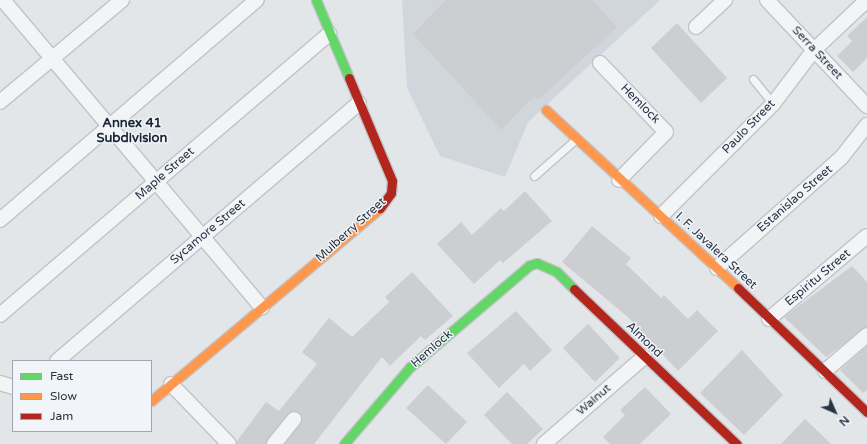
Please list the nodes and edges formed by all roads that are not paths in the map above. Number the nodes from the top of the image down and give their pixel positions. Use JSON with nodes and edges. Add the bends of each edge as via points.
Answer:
{"nodes":[{"id":1,"x":3,"y":0,"type":"edge"},
{"id":2,"x":122,"y":0,"type":"edge"},
{"id":3,"x":257,"y":0,"type":"edge"},
{"id":4,"x":316,"y":0,"type":"edge"},
{"id":5,"x":725,"y":0,"type":"edge"},
{"id":6,"x":767,"y":0,"type":"edge"},
{"id":7,"x":867,"y":0,"type":"edge"},
{"id":8,"x":696,"y":27,"type":"dead end"},
{"id":9,"x":329,"y":34,"type":"junction"},
{"id":10,"x":814,"y":50,"type":"junction"},
{"id":11,"x":52,"y":59,"type":"junction"},
{"id":12,"x":600,"y":63,"type":"dead end"},
{"id":13,"x":754,"y":80,"type":"dead end"},
{"id":14,"x":0,"y":102,"type":"edge"},
{"id":15,"x":359,"y":103,"type":"junction"},
{"id":16,"x":773,"y":104,"type":"junction"},
{"id":17,"x":867,"y":106,"type":"edge"},
{"id":18,"x":546,"y":110,"type":"dead end"},
{"id":19,"x":867,"y":125,"type":"edge"},
{"id":20,"x":110,"y":128,"type":"junction"},
{"id":21,"x":576,"y":138,"type":"junction"},
{"id":22,"x":534,"y":176,"type":"dead end"},
{"id":23,"x":619,"y":180,"type":"junction"},
{"id":24,"x":156,"y":182,"type":"junction"},
{"id":25,"x":662,"y":216,"type":"junction"},
{"id":26,"x":0,"y":220,"type":"edge"},
{"id":27,"x":867,"y":236,"type":"edge"},
{"id":28,"x":202,"y":237,"type":"junction"},
{"id":29,"x":530,"y":265,"type":"joint"},
{"id":30,"x":717,"y":268,"type":"junction"},
{"id":31,"x":262,"y":308,"type":"junction"},
{"id":32,"x":0,"y":315,"type":"edge"},
{"id":33,"x":770,"y":319,"type":"junction"},
{"id":34,"x":867,"y":335,"type":"edge"},
{"id":35,"x":644,"y":357,"type":"junction"},
{"id":36,"x":58,"y":360,"type":"edge"},
{"id":37,"x":825,"y":371,"type":"junction"},
{"id":38,"x":0,"y":383,"type":"edge"},
{"id":39,"x":171,"y":384,"type":"junction"},
{"id":40,"x":12,"y":387,"type":"edge"},
{"id":41,"x":152,"y":400,"type":"edge"},
{"id":42,"x":867,"y":412,"type":"edge"},
{"id":43,"x":294,"y":419,"type":"dead end"},
{"id":44,"x":228,"y":444,"type":"edge"},
{"id":45,"x":274,"y":444,"type":"edge"},
{"id":46,"x":344,"y":444,"type":"edge"},
{"id":47,"x":544,"y":444,"type":"edge"},
{"id":48,"x":737,"y":444,"type":"edge"}],
"edges":[{"from":1,"to":11,"type":"street"},
{"from":2,"to":11,"type":"street"},
{"from":3,"to":20,"type":"street"},
{"from":4,"to":9,"type":"street","name":"Mulberry Street"},
{"from":5,"to":8,"type":"street"},
{"from":6,"to":10,"type":"street","name":"Serra Street"},
{"from":7,"to":10,"type":"street","name":"Paulo Street"},
{"from":9,"to":15,"type":"street","name":"Mulberry Street"},
{"from":9,"to":24,"type":"street","name":"Maple Street"},
{"from":10,"to":16,"type":"street","name":"Paulo Street"},
{"from":10,"to":17,"type":"street","name":"Serra Street"},
{"from":11,"to":14,"type":"street"},
{"from":11,"to":20,"type":"street"},
{"from":12,"to":23,"type":"street","name":"Hemlock","via":[[666,132]]},
{"from":13,"to":16,"type":"lane"},
{"from":15,"to":28,"type":"street","name":"Sycamore Street"},
{"from":15,"to":31,"type":"street","name":"Mulberry Street","via":[[392,181],[391,193],[385,202]]},
{"from":16,"to":25,"type":"street","name":"Paulo Street"},
{"from":18,"to":21,"type":"street","name":"I. F. Javalera Street"},
{"from":19,"to":30,"type":"street","name":"Estanislao Street","via":[[841,158]]},
{"from":20,"to":24,"type":"street"},
{"from":20,"to":26,"type":"street"},
{"from":21,"to":22,"type":"lane"},
{"from":21,"to":23,"type":"street","name":"I. F. Javalera Street"},
{"from":23,"to":25,"type":"street","name":"I. F. Javalera Street"},
{"from":24,"to":28,"type":"street"},
{"from":24,"to":32,"type":"street","name":"Maple Street"},
{"from":25,"to":30,"type":"street","name":"I. F. Javalera Street"},
{"from":27,"to":33,"type":"street","name":"Espiritu Street"},
{"from":28,"to":31,"type":"street"},
{"from":28,"to":36,"type":"street","name":"Sycamore Street"},
{"from":29,"to":35,"type":"street","name":"Almond","via":[[545,264],[557,272]]},
{"from":29,"to":46,"type":"street","name":"Hemlock","via":[[410,367]]},
{"from":30,"to":33,"type":"street","name":"I. F. Javalera Street"},
{"from":31,"to":39,"type":"street","name":"Mulberry Street"},
{"from":33,"to":37,"type":"street","name":"I. F. Javalera Street"},
{"from":34,"to":37,"type":"street"},
{"from":35,"to":47,"type":"street","name":"Walnut"},
{"from":35,"to":48,"type":"street","name":"Almond"},
{"from":37,"to":42,"type":"street","name":"I. F. Javalera Street"},
{"from":38,"to":40,"type":"street"},
{"from":39,"to":41,"type":"street","name":"Mulberry Street"},
{"from":39,"to":44,"type":"street"},
{"from":43,"to":45,"type":"street"}]}
